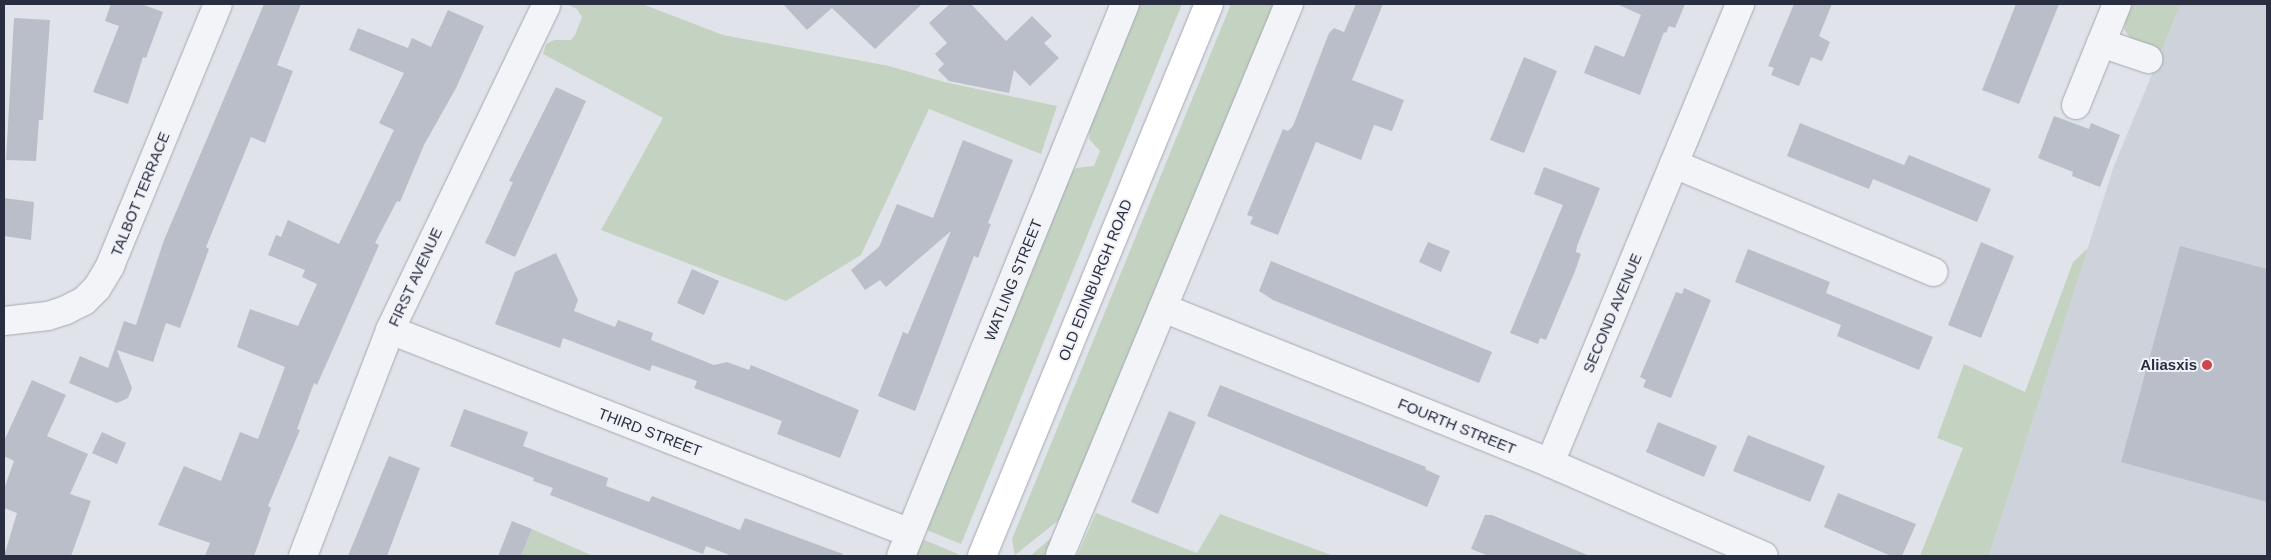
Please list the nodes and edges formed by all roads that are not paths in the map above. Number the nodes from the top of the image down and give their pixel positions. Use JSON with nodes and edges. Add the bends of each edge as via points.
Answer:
{"nodes":[{"id":1,"x":218,"y":4,"type":"edge"},
{"id":2,"x":1209,"y":4,"type":"edge"},
{"id":3,"x":1288,"y":4,"type":"edge"},
{"id":4,"x":1740,"y":4,"type":"edge"},
{"id":5,"x":2117,"y":4,"type":"edge"},
{"id":6,"x":1121,"y":5,"type":"edge"},
{"id":7,"x":546,"y":6,"type":"dead end"},
{"id":8,"x":2101,"y":43,"type":"junction"},
{"id":9,"x":2148,"y":59,"type":"dead end"},
{"id":10,"x":2076,"y":105,"type":"dead end"},
{"id":11,"x":1674,"y":164,"type":"junction"},
{"id":12,"x":1933,"y":272,"type":"dead end"},
{"id":13,"x":1163,"y":308,"type":"junction"},
{"id":14,"x":4,"y":321,"type":"edge"},
{"id":15,"x":390,"y":330,"type":"junction"},
{"id":16,"x":1550,"y":463,"type":"junction"},
{"id":17,"x":906,"y":544,"type":"edge"},
{"id":18,"x":1753,"y":554,"type":"edge"},
{"id":19,"x":1060,"y":555,"type":"edge"},
{"id":20,"x":303,"y":556,"type":"edge"},
{"id":21,"x":982,"y":556,"type":"edge"}],
"edges":[{"from":1,"to":14,"type":"street","name":"TALBOT TERRACE","via":[[110,266],[97,288],[84,301],[66,310],[48,316]]},
{"from":2,"to":21,"type":"main road","name":"OLD EDINBURGH ROAD"},
{"from":3,"to":13,"type":"street"},
{"from":4,"to":11,"type":"street","name":"SECOND AVENUE"},
{"from":5,"to":8,"type":"street"},
{"from":6,"to":17,"type":"street","name":"WATLING STREET"},
{"from":7,"to":15,"type":"street","name":"FIRST AVENUE"},
{"from":8,"to":9,"type":"street"},
{"from":8,"to":10,"type":"street"},
{"from":11,"to":12,"type":"street"},
{"from":11,"to":16,"type":"street","name":"SECOND AVENUE"},
{"from":13,"to":16,"type":"street","name":"FOURTH STREET"},
{"from":13,"to":19,"type":"street"},
{"from":15,"to":17,"type":"street","name":"THIRD STREET"},
{"from":15,"to":20,"type":"street","name":"FIRST AVENUE"},
{"from":16,"to":18,"type":"street","name":"FOURTH STREET"}]}
